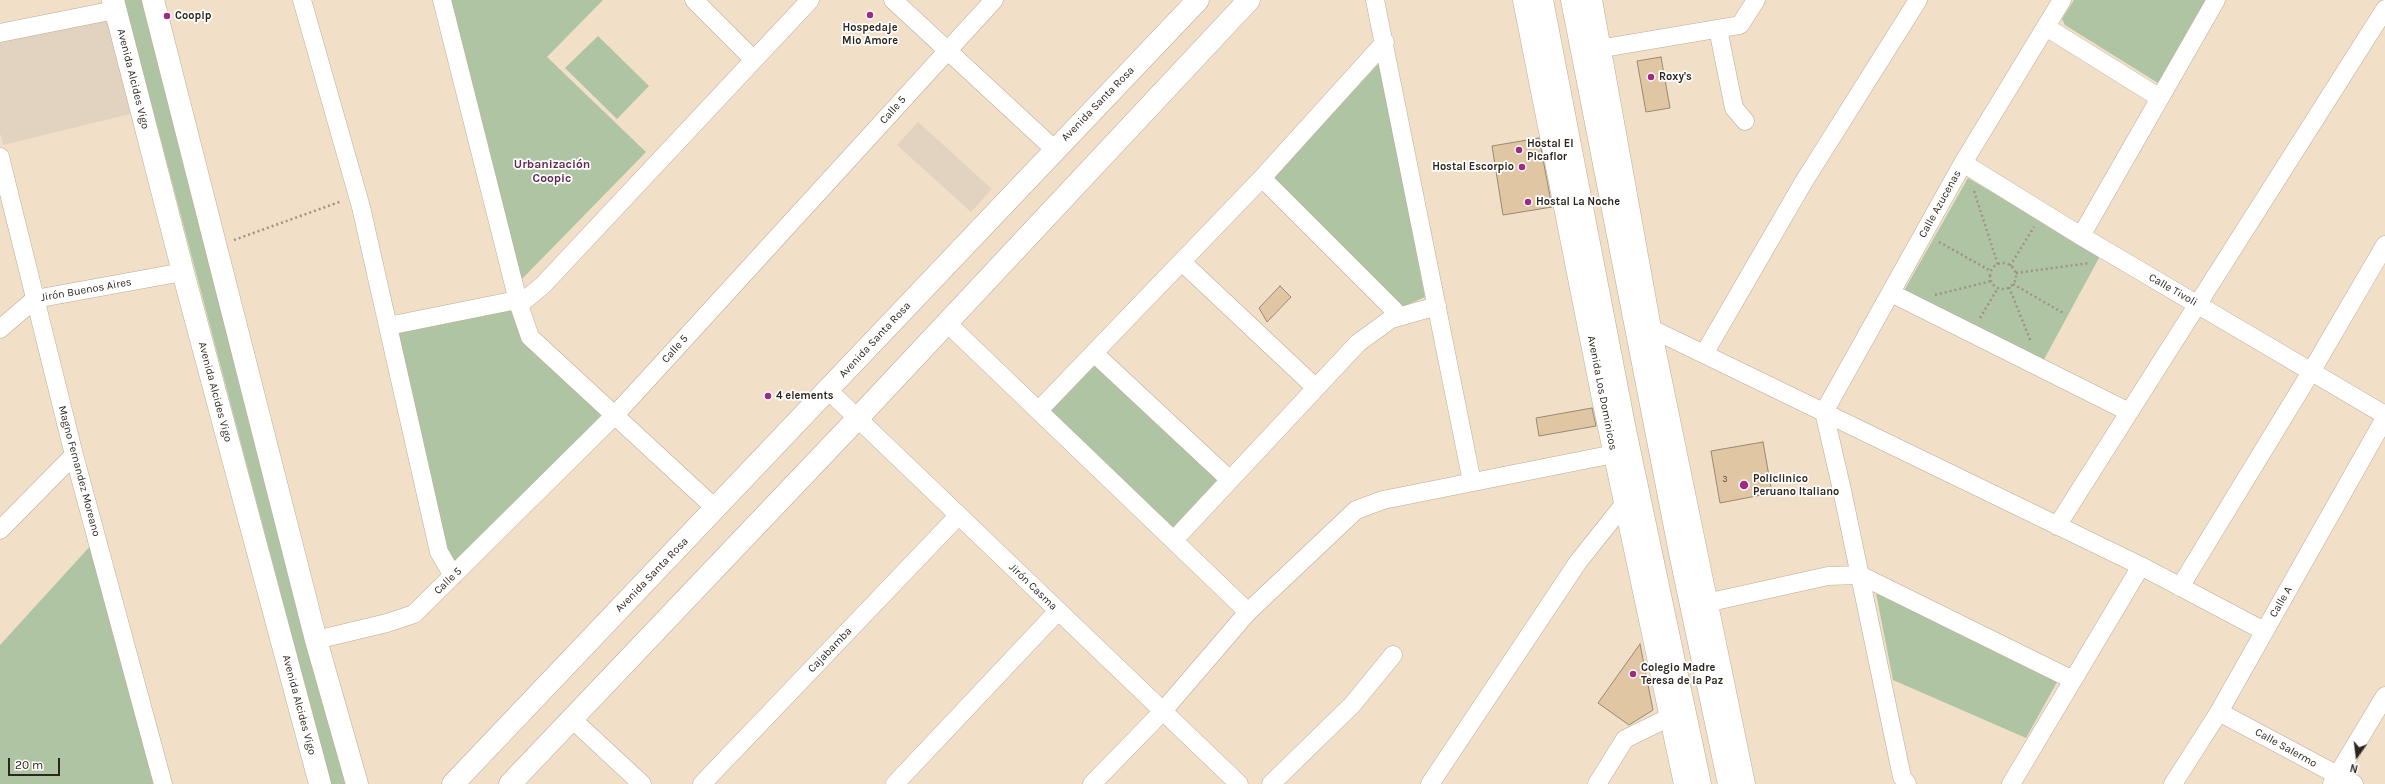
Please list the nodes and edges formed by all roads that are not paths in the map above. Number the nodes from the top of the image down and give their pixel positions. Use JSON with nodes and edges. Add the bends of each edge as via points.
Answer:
{"nodes":[{"id":1,"x":153,"y":0,"type":"edge"},
{"id":2,"x":302,"y":0,"type":"edge"},
{"id":3,"x":442,"y":0,"type":"edge"},
{"id":4,"x":694,"y":0,"type":"edge"},
{"id":5,"x":810,"y":0,"type":"edge"},
{"id":6,"x":893,"y":0,"type":"edge"},
{"id":7,"x":994,"y":0,"type":"edge"},
{"id":8,"x":1198,"y":0,"type":"edge"},
{"id":9,"x":1249,"y":0,"type":"edge"},
{"id":10,"x":1375,"y":0,"type":"edge"},
{"id":11,"x":1524,"y":0,"type":"edge"},
{"id":12,"x":1542,"y":0,"type":"edge"},
{"id":13,"x":1572,"y":0,"type":"edge"},
{"id":14,"x":1591,"y":0,"type":"edge"},
{"id":15,"x":1918,"y":0,"type":"edge"},
{"id":16,"x":2062,"y":0,"type":"edge"},
{"id":17,"x":2216,"y":0,"type":"edge"},
{"id":18,"x":114,"y":5,"type":"edge"},
{"id":19,"x":1749,"y":5,"type":"edge"},
{"id":20,"x":2385,"y":9,"type":"edge"},
{"id":21,"x":2046,"y":27,"type":"junction"},
{"id":22,"x":1718,"y":29,"type":"junction"},
{"id":23,"x":0,"y":33,"type":"edge"},
{"id":24,"x":1385,"y":42,"type":"junction"},
{"id":25,"x":1598,"y":49,"type":"junction"},
{"id":26,"x":947,"y":51,"type":"junction"},
{"id":27,"x":753,"y":59,"type":"junction"},
{"id":28,"x":2160,"y":98,"type":"junction"},
{"id":29,"x":1745,"y":121,"type":"dead end"},
{"id":30,"x":1054,"y":149,"type":"junction"},
{"id":31,"x":0,"y":157,"type":"edge"},
{"id":32,"x":1963,"y":163,"type":"junction"},
{"id":33,"x":1262,"y":178,"type":"junction"},
{"id":34,"x":2081,"y":236,"type":"junction"},
{"id":35,"x":2383,"y":254,"type":"edge"},
{"id":36,"x":1182,"y":262,"type":"junction"},
{"id":37,"x":183,"y":272,"type":"junction"},
{"id":38,"x":1891,"y":293,"type":"junction"},
{"id":39,"x":35,"y":299,"type":"junction"},
{"id":40,"x":518,"y":302,"type":"junction"},
{"id":41,"x":2198,"y":304,"type":"junction"},
{"id":42,"x":1437,"y":306,"type":"junction"},
{"id":43,"x":1400,"y":316,"type":"junction"},
{"id":44,"x":947,"y":323,"type":"junction"},
{"id":45,"x":388,"y":326,"type":"junction"},
{"id":46,"x":1650,"y":328,"type":"junction"},
{"id":47,"x":0,"y":329,"type":"edge"},
{"id":48,"x":1094,"y":353,"type":"junction"},
{"id":49,"x":1704,"y":354,"type":"junction"},
{"id":50,"x":2311,"y":372,"type":"junction"},
{"id":51,"x":1316,"y":388,"type":"junction"},
{"id":52,"x":828,"y":390,"type":"junction"},
{"id":53,"x":1602,"y":399,"type":"junction"},
{"id":54,"x":1039,"y":410,"type":"junction"},
{"id":55,"x":1824,"y":412,"type":"junction"},
{"id":56,"x":2129,"y":412,"type":"junction"},
{"id":57,"x":615,"y":415,"type":"junction"},
{"id":58,"x":2385,"y":415,"type":"edge"},
{"id":59,"x":2385,"y":418,"type":"edge"},
{"id":60,"x":857,"y":419,"type":"junction"},
{"id":61,"x":1625,"y":430,"type":"junction"},
{"id":62,"x":1614,"y":454,"type":"junction"},
{"id":63,"x":74,"y":455,"type":"junction"},
{"id":64,"x":1230,"y":480,"type":"junction"},
{"id":65,"x":1472,"y":482,"type":"junction"},
{"id":66,"x":1625,"y":503,"type":"junction"},
{"id":67,"x":716,"y":508,"type":"junction"},
{"id":68,"x":958,"y":516,"type":"junction"},
{"id":69,"x":1688,"y":516,"type":"junction"},
{"id":70,"x":2057,"y":526,"type":"junction"},
{"id":71,"x":0,"y":530,"type":"edge"},
{"id":72,"x":1174,"y":540,"type":"junction"},
{"id":73,"x":1680,"y":553,"type":"junction"},
{"id":74,"x":2140,"y":566,"type":"junction"},
{"id":75,"x":1860,"y":575,"type":"junction"},
{"id":76,"x":453,"y":576,"type":"junction"},
{"id":77,"x":2180,"y":587,"type":"junction"},
{"id":78,"x":1706,"y":603,"type":"junction"},
{"id":79,"x":1058,"y":611,"type":"junction"},
{"id":80,"x":1248,"y":612,"type":"junction"},
{"id":81,"x":2264,"y":631,"type":"junction"},
{"id":82,"x":316,"y":640,"type":"junction"},
{"id":83,"x":1392,"y":655,"type":"dead end"},
{"id":84,"x":2072,"y":680,"type":"junction"},
{"id":85,"x":2385,"y":696,"type":"edge"},
{"id":86,"x":1163,"y":711,"type":"junction"},
{"id":87,"x":2219,"y":712,"type":"junction"},
{"id":88,"x":1670,"y":717,"type":"junction"},
{"id":89,"x":572,"y":719,"type":"junction"},
{"id":90,"x":2335,"y":780,"type":"edge"},
{"id":91,"x":163,"y":784,"type":"edge"},
{"id":92,"x":320,"y":784,"type":"edge"},
{"id":93,"x":357,"y":784,"type":"edge"},
{"id":94,"x":453,"y":784,"type":"edge"},
{"id":95,"x":510,"y":784,"type":"edge"},
{"id":96,"x":642,"y":784,"type":"edge"},
{"id":97,"x":702,"y":784,"type":"edge"},
{"id":98,"x":895,"y":784,"type":"edge"},
{"id":99,"x":1092,"y":784,"type":"edge"},
{"id":100,"x":1239,"y":784,"type":"edge"},
{"id":101,"x":1271,"y":784,"type":"edge"},
{"id":102,"x":1430,"y":784,"type":"edge"},
{"id":103,"x":1597,"y":784,"type":"edge"},
{"id":104,"x":1685,"y":784,"type":"edge"},
{"id":105,"x":1700,"y":784,"type":"edge"},
{"id":106,"x":1728,"y":784,"type":"edge"},
{"id":107,"x":1744,"y":784,"type":"edge"},
{"id":108,"x":1907,"y":784,"type":"edge"},
{"id":109,"x":2011,"y":784,"type":"edge"},
{"id":110,"x":2173,"y":784,"type":"edge"},
{"id":111,"x":2354,"y":784,"type":"edge"}],
"edges":[{"from":1,"to":82,"type":"main road"},
{"from":2,"to":45,"type":"street","via":[[358,196]]},
{"from":3,"to":40,"type":"street"},
{"from":4,"to":27,"type":"street"},
{"from":5,"to":27,"type":"street"},
{"from":6,"to":26,"type":"street"},
{"from":7,"to":26,"type":"street","name":"Calle 5"},
{"from":8,"to":30,"type":"main road","name":"Avenida Santa Rosa"},
{"from":9,"to":44,"type":"main road"},
{"from":10,"to":24,"type":"street"},
{"from":11,"to":53,"type":"main road","name":"Avenida Los Dominicos"},
{"from":12,"to":61,"type":"main road","name":"Avenida Los Dominicos"},
{"from":13,"to":73,"type":"main road"},
{"from":14,"to":25,"type":"main road"},
{"from":15,"to":49,"type":"street","via":[[1803,183]]},
{"from":16,"to":21,"type":"street","name":"Calle Azucenas"},
{"from":17,"to":28,"type":"street"},
{"from":18,"to":23,"type":"street"},
{"from":18,"to":37,"type":"main road","name":"Avenida Alcides Vigo"},
{"from":19,"to":22,"type":"street","via":[[1740,25]]},
{"from":20,"to":41,"type":"street"},
{"from":21,"to":28,"type":"street"},
{"from":21,"to":32,"type":"street","name":"Calle Azucenas"},
{"from":22,"to":25,"type":"street"},
{"from":22,"to":29,"type":"street","via":[[1734,108]]},
{"from":24,"to":33,"type":"street"},
{"from":24,"to":42,"type":"street"},
{"from":25,"to":46,"type":"main road"},
{"from":26,"to":30,"type":"street"},
{"from":26,"to":57,"type":"street","name":"Calle 5"},
{"from":27,"to":40,"type":"street","via":[[543,285]]},
{"from":28,"to":34,"type":"street"},
{"from":30,"to":52,"type":"main road","name":"Avenida Santa Rosa"},
{"from":31,"to":39,"type":"street","name":"Magno Fernandez Moreano"},
{"from":32,"to":34,"type":"street","name":"Calle Tivoli"},
{"from":32,"to":38,"type":"street","name":"Calle Azucenas"},
{"from":33,"to":36,"type":"street"},
{"from":33,"to":43,"type":"street"},
{"from":34,"to":41,"type":"street","name":"Calle Tivoli"},
{"from":35,"to":50,"type":"street"},
{"from":36,"to":48,"type":"street"},
{"from":36,"to":51,"type":"street"},
{"from":37,"to":39,"type":"street","name":"Jirón Buenos Aires"},
{"from":37,"to":92,"type":"main road","name":"Avenida Alcides Vigo"},
{"from":38,"to":55,"type":"street","name":"Calle Azucenas"},
{"from":38,"to":56,"type":"street"},
{"from":39,"to":47,"type":"street","name":"Jirón Buenos Aires"},
{"from":39,"to":63,"type":"street","name":"Magno Fernandez Moreano"},
{"from":40,"to":45,"type":"street"},
{"from":40,"to":57,"type":"street","via":[[530,337]]},
{"from":41,"to":50,"type":"street","name":"Calle Tivoli"},
{"from":41,"to":56,"type":"street"},
{"from":42,"to":43,"type":"street"},
{"from":42,"to":65,"type":"street"},
{"from":43,"to":51,"type":"street","via":[[1391,319],[1358,343]]},
{"from":44,"to":54,"type":"street"},
{"from":44,"to":60,"type":"main road"},
{"from":45,"to":76,"type":"street","via":[[439,552]]},
{"from":46,"to":49,"type":"street"},
{"from":46,"to":69,"type":"main road"},
{"from":48,"to":54,"type":"street"},
{"from":48,"to":64,"type":"street"},
{"from":49,"to":55,"type":"street"},
{"from":50,"to":58,"type":"street","name":"Calle Tivoli"},
{"from":50,"to":77,"type":"street"},
{"from":51,"to":64,"type":"street"},
{"from":52,"to":60,"type":"street","name":"Jirón Casma"},
{"from":52,"to":67,"type":"main road","name":"Avenida Santa Rosa"},
{"from":53,"to":61,"type":"main road"},
{"from":53,"to":62,"type":"main road","name":"Avenida Los Dominicos"},
{"from":54,"to":72,"type":"street"},
{"from":55,"to":70,"type":"street"},
{"from":55,"to":75,"type":"street"},
{"from":56,"to":70,"type":"street"},
{"from":57,"to":67,"type":"street"},
{"from":57,"to":76,"type":"street","name":"Calle 5"},
{"from":59,"to":81,"type":"street","name":"Calle A"},
{"from":60,"to":68,"type":"street","name":"Jirón Casma"},
{"from":60,"to":89,"type":"main road"},
{"from":61,"to":105,"type":"main road","name":"Avenida Los Dominicos"},
{"from":62,"to":65,"type":"street"},
{"from":62,"to":66,"type":"main road","name":"Avenida Los Dominicos"},
{"from":63,"to":71,"type":"street"},
{"from":63,"to":91,"type":"street","name":"Magno Fernandez Moreano"},
{"from":64,"to":72,"type":"street"},
{"from":65,"to":80,"type":"street","via":[[1383,500],[1356,510]]},
{"from":66,"to":88,"type":"main road","name":"Avenida Los Dominicos"},
{"from":66,"to":102,"type":"street","via":[[1578,562]]},
{"from":67,"to":94,"type":"main road","name":"Avenida Santa Rosa"},
{"from":68,"to":79,"type":"street","name":"Jirón Casma"},
{"from":68,"to":97,"type":"street","name":"Cajabamba"},
{"from":69,"to":73,"type":"main road"},
{"from":69,"to":78,"type":"main road"},
{"from":70,"to":74,"type":"street"},
{"from":72,"to":80,"type":"street"},
{"from":73,"to":106,"type":"main road"},
{"from":74,"to":77,"type":"street"},
{"from":74,"to":84,"type":"street"},
{"from":75,"to":78,"type":"street","via":[[1828,576]]},
{"from":75,"to":84,"type":"street"},
{"from":75,"to":108,"type":"street","via":[[1902,777]]},
{"from":76,"to":82,"type":"street","name":"Calle 5","via":[[414,614],[388,624]]},
{"from":77,"to":81,"type":"street"},
{"from":78,"to":107,"type":"main road"},
{"from":79,"to":86,"type":"street","name":"Jirón Casma"},
{"from":79,"to":98,"type":"street"},
{"from":80,"to":86,"type":"street"},
{"from":81,"to":87,"type":"street","name":"Calle A"},
{"from":82,"to":93,"type":"main road"},
{"from":83,"to":101,"type":"street","via":[[1352,705]]},
{"from":84,"to":109,"type":"street"},
{"from":85,"to":90,"type":"street"},
{"from":86,"to":99,"type":"street"},
{"from":86,"to":100,"type":"street","name":"Jirón Casma"},
{"from":87,"to":90,"type":"street","name":"Calle Salermo"},
{"from":87,"to":110,"type":"street","name":"Calle A"},
{"from":88,"to":103,"type":"street","via":[[1625,739]]},
{"from":88,"to":104,"type":"main road","name":"Avenida Los Dominicos"},
{"from":89,"to":95,"type":"main road"},
{"from":89,"to":96,"type":"street"},
{"from":90,"to":111,"type":"street","name":"Calle Salermo"}]}
